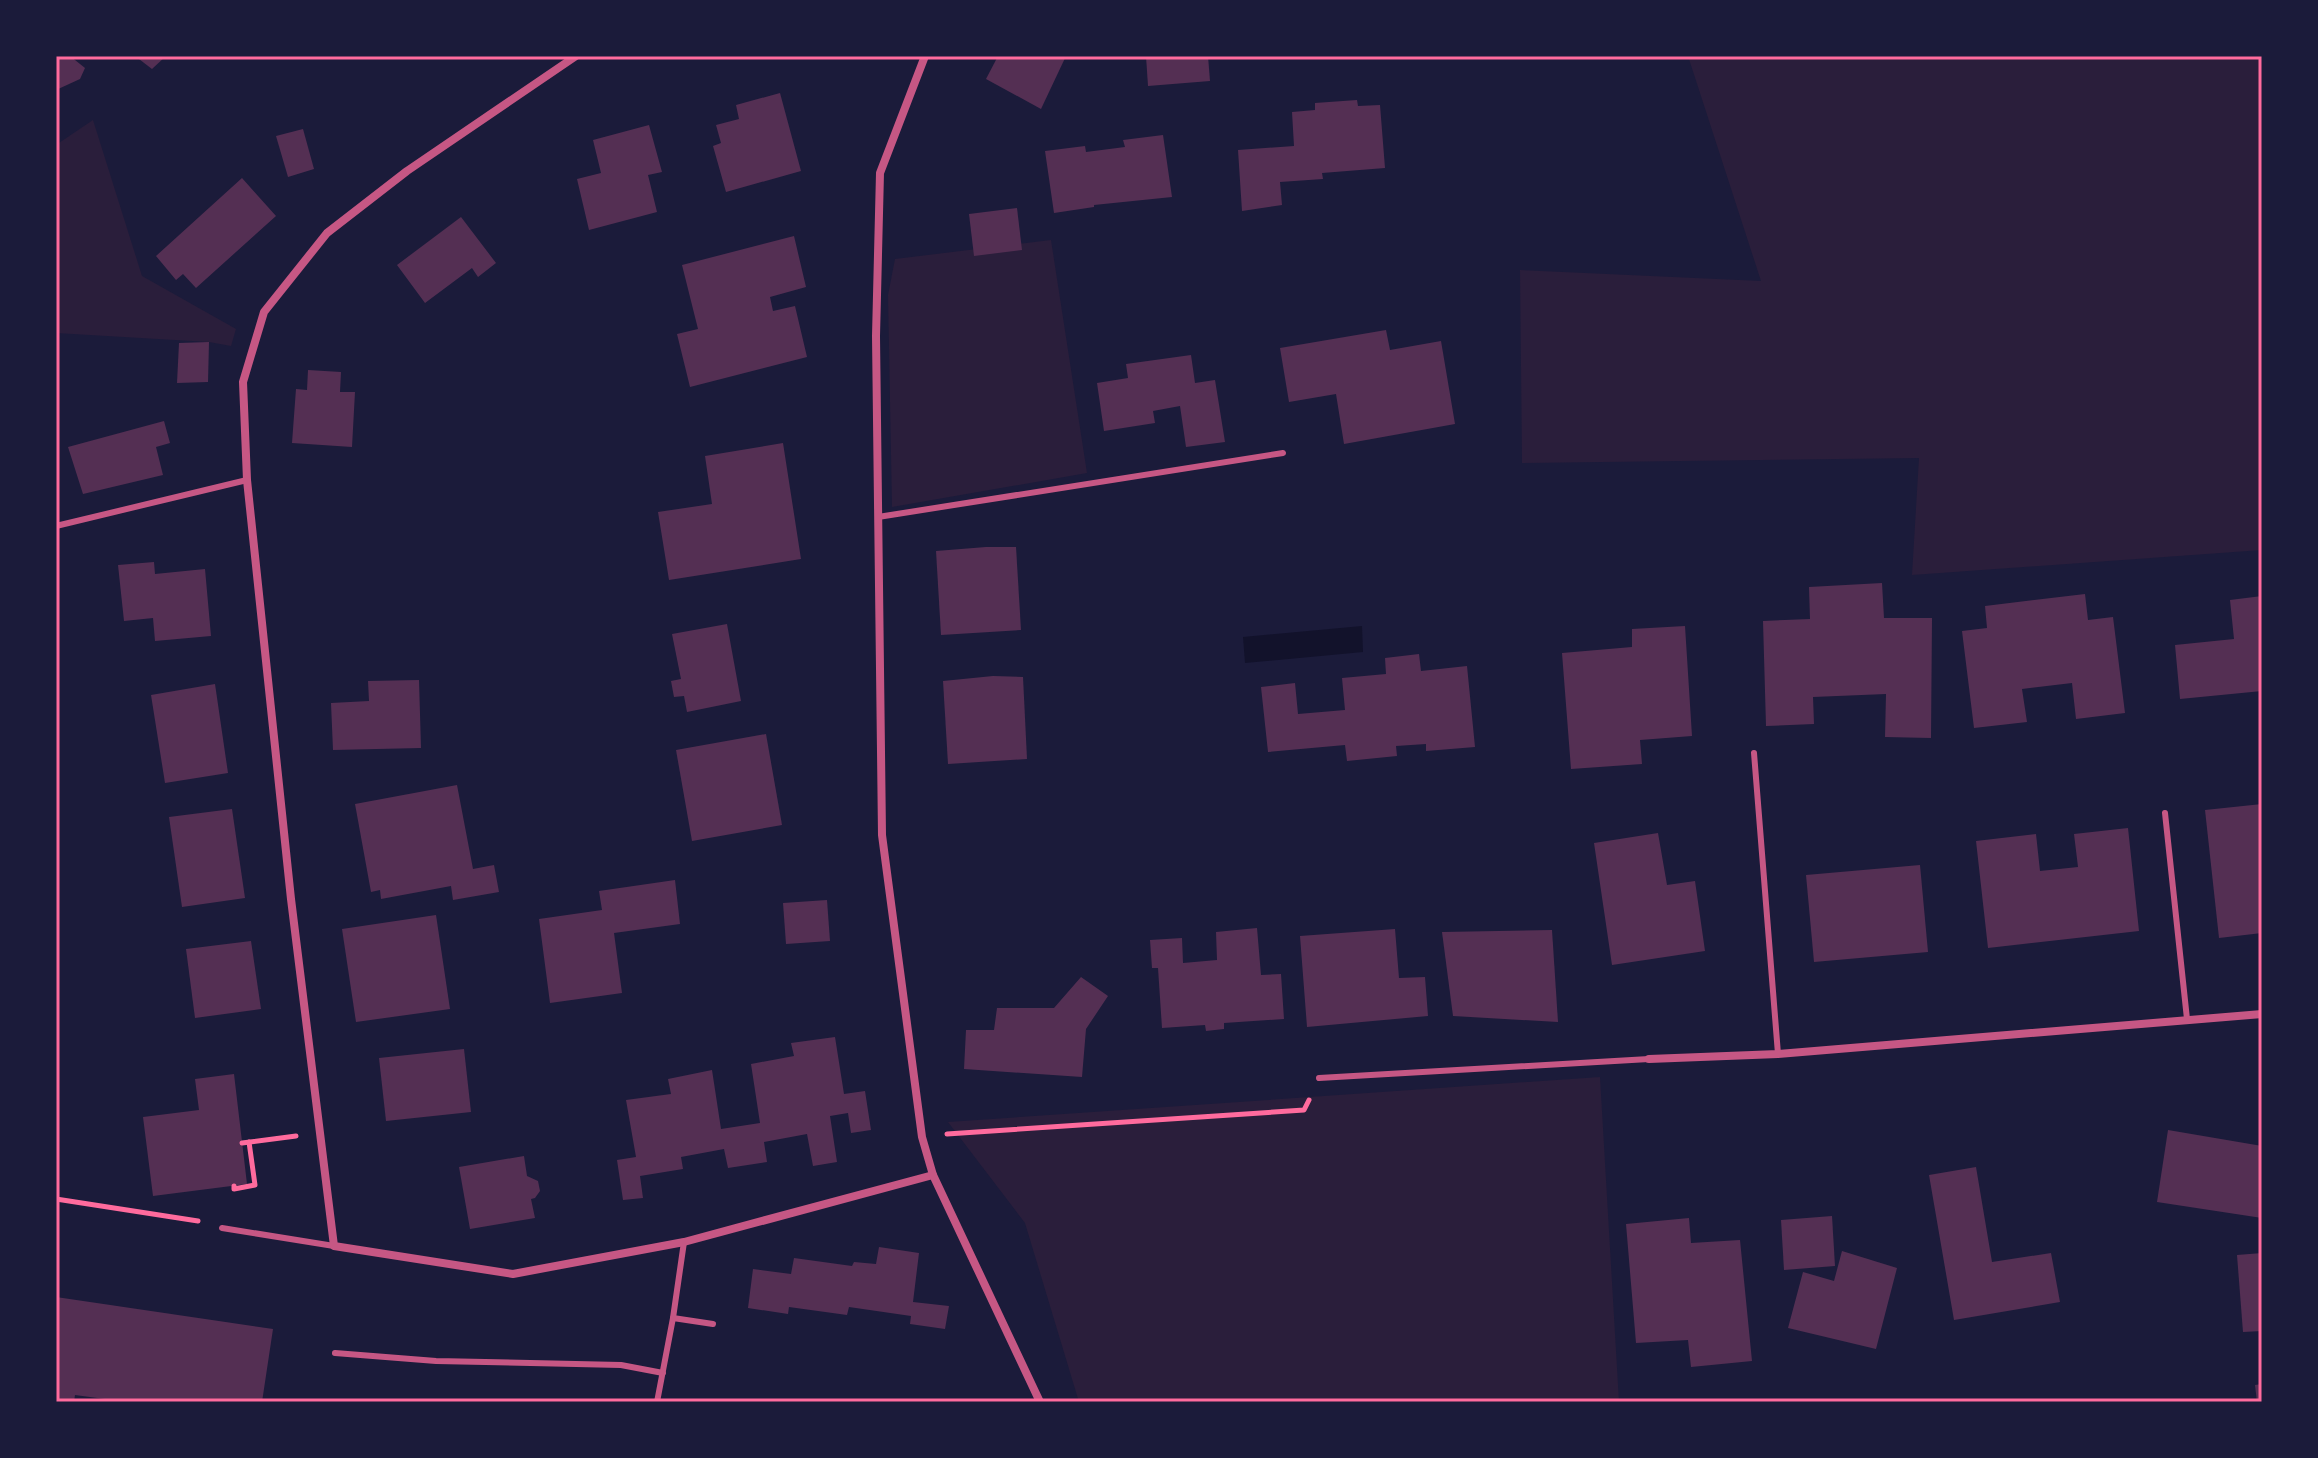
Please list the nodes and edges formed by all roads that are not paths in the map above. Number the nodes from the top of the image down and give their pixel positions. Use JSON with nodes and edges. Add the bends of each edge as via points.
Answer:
{"nodes":[{"id":1,"x":576,"y":56,"type":"edge"},
{"id":2,"x":925,"y":56,"type":"edge"},
{"id":3,"x":1283,"y":453,"type":"dead end"},
{"id":4,"x":247,"y":480,"type":"junction"},
{"id":5,"x":878,"y":517,"type":"junction"},
{"id":6,"x":56,"y":526,"type":"edge"},
{"id":7,"x":1754,"y":753,"type":"dead end"},
{"id":8,"x":2165,"y":813,"type":"dead end"},
{"id":9,"x":2262,"y":1014,"type":"edge"},
{"id":10,"x":2187,"y":1019,"type":"junction"},
{"id":11,"x":1778,"y":1054,"type":"junction"},
{"id":12,"x":1649,"y":1059,"type":"joint"},
{"id":13,"x":1319,"y":1078,"type":"road end"},
{"id":14,"x":933,"y":1175,"type":"junction"},
{"id":15,"x":222,"y":1228,"type":"road end"},
{"id":16,"x":684,"y":1242,"type":"junction"},
{"id":17,"x":334,"y":1246,"type":"junction"},
{"id":18,"x":673,"y":1318,"type":"junction"},
{"id":19,"x":713,"y":1324,"type":"dead end"},
{"id":20,"x":335,"y":1353,"type":"dead end"},
{"id":21,"x":663,"y":1373,"type":"junction"},
{"id":22,"x":657,"y":1402,"type":"edge"},
{"id":23,"x":1040,"y":1402,"type":"edge"}],
"edges":[{"from":1,"to":4,"type":"street","via":[[407,171],[327,233],[264,312],[243,382]]},
{"from":2,"to":5,"type":"street","via":[[880,173]]},
{"from":3,"to":5,"type":"lane"},
{"from":4,"to":6,"type":"lane"},
{"from":4,"to":17,"type":"street"},
{"from":5,"to":14,"type":"street","via":[[882,835],[922,1137]]},
{"from":7,"to":11,"type":"lane"},
{"from":8,"to":10,"type":"lane"},
{"from":9,"to":10,"type":"street"},
{"from":10,"to":11,"type":"street"},
{"from":11,"to":12,"type":"street"},
{"from":12,"to":13,"type":"lane"},
{"from":14,"to":16,"type":"street"},
{"from":14,"to":23,"type":"street"},
{"from":15,"to":17,"type":"lane"},
{"from":16,"to":17,"type":"street","via":[[513,1274]]},
{"from":16,"to":18,"type":"lane"},
{"from":18,"to":19,"type":"lane"},
{"from":18,"to":21,"type":"lane"},
{"from":20,"to":21,"type":"lane","via":[[621,1365]]},
{"from":21,"to":22,"type":"lane"}]}
